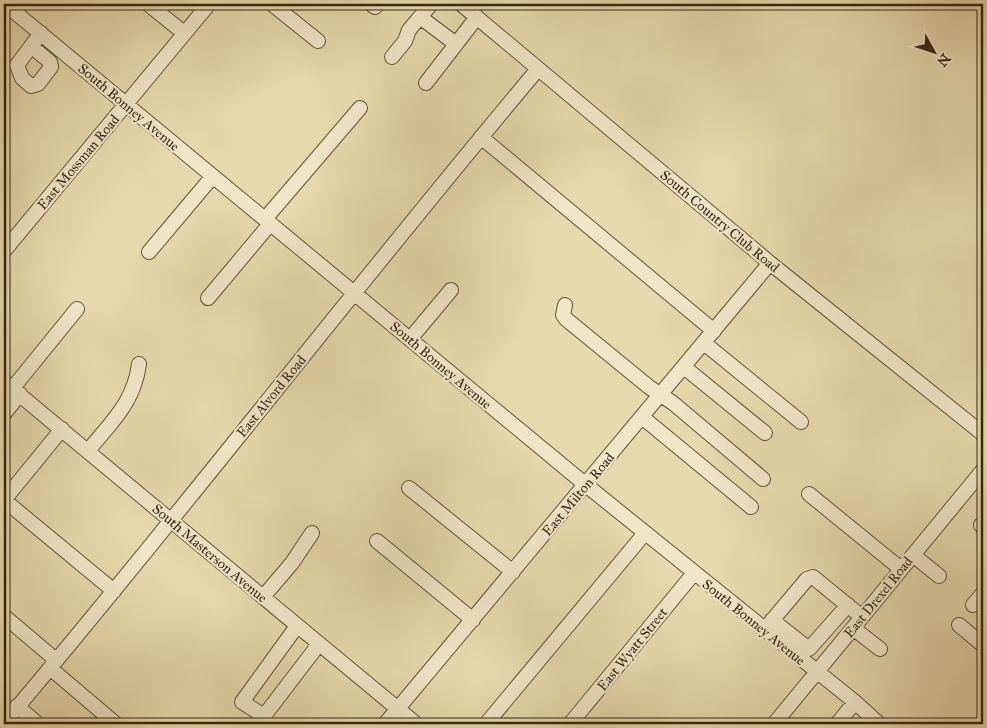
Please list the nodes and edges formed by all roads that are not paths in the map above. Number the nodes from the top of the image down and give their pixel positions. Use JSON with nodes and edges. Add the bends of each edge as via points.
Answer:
{"nodes":[{"id":1,"x":5,"y":4,"type":"edge"},
{"id":2,"x":148,"y":4,"type":"edge"},
{"id":3,"x":209,"y":4,"type":"edge"},
{"id":4,"x":272,"y":4,"type":"edge"},
{"id":5,"x":371,"y":4,"type":"edge"},
{"id":6,"x":377,"y":4,"type":"edge"},
{"id":7,"x":461,"y":4,"type":"edge"},
{"id":8,"x":430,"y":5,"type":"edge"},
{"id":9,"x":476,"y":11,"type":"edge"},
{"id":10,"x":420,"y":17,"type":"junction"},
{"id":11,"x":41,"y":33,"type":"junction"},
{"id":12,"x":184,"y":33,"type":"junction"},
{"id":13,"x":460,"y":39,"type":"junction"},
{"id":14,"x":318,"y":40,"type":"dead end"},
{"id":15,"x":31,"y":46,"type":"dead end"},
{"id":16,"x":392,"y":57,"type":"dead end"},
{"id":17,"x":538,"y":68,"type":"junction"},
{"id":18,"x":426,"y":83,"type":"dead end"},
{"id":19,"x":126,"y":104,"type":"junction"},
{"id":20,"x":360,"y":108,"type":"dead end"},
{"id":21,"x":481,"y":137,"type":"junction"},
{"id":22,"x":213,"y":176,"type":"junction"},
{"id":23,"x":267,"y":221,"type":"junction"},
{"id":24,"x":4,"y":250,"type":"edge"},
{"id":25,"x":150,"y":252,"type":"dead end"},
{"id":26,"x":770,"y":263,"type":"junction"},
{"id":27,"x":451,"y":290,"type":"dead end"},
{"id":28,"x":354,"y":293,"type":"junction"},
{"id":29,"x":208,"y":298,"type":"dead end"},
{"id":30,"x":565,"y":305,"type":"dead end"},
{"id":31,"x":77,"y":309,"type":"dead end"},
{"id":32,"x":714,"y":331,"type":"junction"},
{"id":33,"x":410,"y":339,"type":"junction"},
{"id":34,"x":704,"y":342,"type":"junction"},
{"id":35,"x":139,"y":364,"type":"dead end"},
{"id":36,"x":684,"y":367,"type":"junction"},
{"id":37,"x":12,"y":388,"type":"edge"},
{"id":38,"x":660,"y":395,"type":"junction"},
{"id":39,"x":4,"y":414,"type":"edge"},
{"id":40,"x":642,"y":417,"type":"junction"},
{"id":41,"x":801,"y":422,"type":"dead end"},
{"id":42,"x":62,"y":429,"type":"junction"},
{"id":43,"x":765,"y":434,"type":"dead end"},
{"id":44,"x":983,"y":434,"type":"edge"},
{"id":45,"x":88,"y":451,"type":"junction"},
{"id":46,"x":983,"y":470,"type":"edge"},
{"id":47,"x":763,"y":479,"type":"dead end"},
{"id":48,"x":586,"y":485,"type":"junction"},
{"id":49,"x":409,"y":488,"type":"dead end"},
{"id":50,"x":809,"y":494,"type":"dead end"},
{"id":51,"x":750,"y":507,"type":"dead end"},
{"id":52,"x":172,"y":520,"type":"junction"},
{"id":53,"x":312,"y":533,"type":"dead end"},
{"id":54,"x":645,"y":533,"type":"junction"},
{"id":55,"x":378,"y":541,"type":"dead end"},
{"id":56,"x":913,"y":555,"type":"junction"},
{"id":57,"x":902,"y":569,"type":"junction"},
{"id":58,"x":513,"y":572,"type":"junction"},
{"id":59,"x":694,"y":573,"type":"junction"},
{"id":60,"x":939,"y":576,"type":"dead end"},
{"id":61,"x":114,"y":591,"type":"junction"},
{"id":62,"x":983,"y":593,"type":"edge"},
{"id":63,"x":263,"y":598,"type":"junction"},
{"id":64,"x":848,"y":605,"type":"junction"},
{"id":65,"x":973,"y":605,"type":"dead end"},
{"id":66,"x":4,"y":616,"type":"edge"},
{"id":67,"x":862,"y":617,"type":"junction"},
{"id":68,"x":473,"y":620,"type":"junction"},
{"id":69,"x":768,"y":625,"type":"junction"},
{"id":70,"x":959,"y":625,"type":"dead end"},
{"id":71,"x":297,"y":626,"type":"junction"},
{"id":72,"x":853,"y":628,"type":"junction"},
{"id":73,"x":319,"y":644,"type":"junction"},
{"id":74,"x":983,"y":645,"type":"edge"},
{"id":75,"x":880,"y":649,"type":"dead end"},
{"id":76,"x":53,"y":664,"type":"junction"},
{"id":77,"x":816,"y":672,"type":"junction"},
{"id":78,"x":855,"y":702,"type":"junction"},
{"id":79,"x":398,"y":709,"type":"junction"},
{"id":80,"x":9,"y":712,"type":"edge"},
{"id":81,"x":38,"y":724,"type":"edge"},
{"id":82,"x":116,"y":724,"type":"edge"},
{"id":83,"x":385,"y":724,"type":"edge"},
{"id":84,"x":416,"y":724,"type":"edge"},
{"id":85,"x":486,"y":724,"type":"edge"},
{"id":86,"x":570,"y":724,"type":"edge"},
{"id":87,"x":774,"y":724,"type":"edge"},
{"id":88,"x":837,"y":724,"type":"edge"},
{"id":89,"x":879,"y":724,"type":"edge"}],
"edges":[{"from":1,"to":11,"type":"street","name":"South Bonney Avenue"},
{"from":2,"to":12,"type":"street"},
{"from":3,"to":12,"type":"street","name":"East Mossman Road"},
{"from":4,"to":14,"type":"street"},
{"from":5,"to":6,"type":"street","via":[[375,7]]},
{"from":7,"to":9,"type":"street","name":"South Country Club Road"},
{"from":8,"to":10,"type":"street"},
{"from":9,"to":13,"type":"street"},
{"from":9,"to":17,"type":"street","name":"South Country Club Road"},
{"from":10,"to":13,"type":"street"},
{"from":10,"to":16,"type":"street"},
{"from":11,"to":15,"type":"street"},
{"from":11,"to":19,"type":"street","name":"South Bonney Avenue"},
{"from":12,"to":19,"type":"street","name":"East Mossman Road"},
{"from":13,"to":18,"type":"street"},
{"from":17,"to":21,"type":"street","name":"East Alvord Road"},
{"from":17,"to":26,"type":"street","name":"South Country Club Road"},
{"from":19,"to":22,"type":"street","name":"South Bonney Avenue"},
{"from":19,"to":24,"type":"street","name":"East Mossman Road"},
{"from":20,"to":23,"type":"street"},
{"from":21,"to":28,"type":"street","name":"East Alvord Road"},
{"from":21,"to":32,"type":"street"},
{"from":22,"to":23,"type":"street","name":"South Bonney Avenue"},
{"from":22,"to":25,"type":"street"},
{"from":23,"to":28,"type":"street","name":"South Bonney Avenue"},
{"from":23,"to":29,"type":"street"},
{"from":26,"to":32,"type":"street","name":"East Milton Road"},
{"from":26,"to":44,"type":"street","name":"South Country Club Road"},
{"from":27,"to":33,"type":"street"},
{"from":28,"to":33,"type":"street","name":"South Bonney Avenue"},
{"from":28,"to":52,"type":"street","name":"East Alvord Road"},
{"from":30,"to":38,"type":"street","via":[[563,316],[566,319]]},
{"from":31,"to":37,"type":"street"},
{"from":32,"to":34,"type":"street","name":"East Milton Road"},
{"from":33,"to":48,"type":"street","name":"South Bonney Avenue"},
{"from":34,"to":36,"type":"street","name":"East Milton Road"},
{"from":34,"to":41,"type":"street"},
{"from":35,"to":45,"type":"street","via":[[130,399]]},
{"from":36,"to":38,"type":"street","name":"East Milton Road"},
{"from":36,"to":43,"type":"street"},
{"from":37,"to":39,"type":"street"},
{"from":37,"to":42,"type":"street","name":"South Masterson Avenue"},
{"from":38,"to":40,"type":"street","name":"East Milton Road"},
{"from":38,"to":47,"type":"street","via":[[673,402]]},
{"from":40,"to":48,"type":"street","name":"East Milton Road"},
{"from":40,"to":51,"type":"street"},
{"from":42,"to":45,"type":"street","name":"South Masterson Avenue"},
{"from":42,"to":61,"type":"street","via":[[4,500]]},
{"from":45,"to":52,"type":"street","name":"South Masterson Avenue"},
{"from":46,"to":56,"type":"street","name":"East Drexel Road"},
{"from":48,"to":54,"type":"street","name":"South Bonney Avenue"},
{"from":48,"to":58,"type":"street","name":"East Milton Road"},
{"from":49,"to":58,"type":"street"},
{"from":50,"to":57,"type":"street"},
{"from":52,"to":61,"type":"street","name":"East Alvord Road"},
{"from":52,"to":63,"type":"street","name":"South Masterson Avenue"},
{"from":53,"to":63,"type":"street"},
{"from":54,"to":59,"type":"street","name":"South Bonney Avenue"},
{"from":54,"to":85,"type":"street"},
{"from":55,"to":68,"type":"street"},
{"from":56,"to":57,"type":"street","name":"East Drexel Road"},
{"from":56,"to":60,"type":"street"},
{"from":57,"to":67,"type":"street","name":"East Drexel Road"},
{"from":58,"to":68,"type":"street","name":"East Milton Road"},
{"from":59,"to":69,"type":"street","name":"South Bonney Avenue"},
{"from":59,"to":86,"type":"street","name":"East Wyatt Street"},
{"from":61,"to":76,"type":"street","name":"East Alvord Road"},
{"from":62,"to":65,"type":"street"},
{"from":63,"to":71,"type":"street","name":"South Masterson Avenue"},
{"from":64,"to":67,"type":"street"},
{"from":64,"to":69,"type":"street","via":[[809,649]]},
{"from":64,"to":69,"type":"street","via":[[813,577],[807,579]]},
{"from":66,"to":76,"type":"street"},
{"from":67,"to":72,"type":"street","name":"East Drexel Road"},
{"from":68,"to":79,"type":"street","name":"East Milton Road"},
{"from":69,"to":77,"type":"street","name":"South Bonney Avenue"},
{"from":70,"to":74,"type":"street"},
{"from":71,"to":73,"type":"street","name":"South Masterson Avenue"},
{"from":71,"to":73,"type":"street","via":[[242,702],[264,716]]},
{"from":72,"to":75,"type":"street"},
{"from":72,"to":77,"type":"street","name":"East Drexel Road"},
{"from":73,"to":79,"type":"street","name":"South Masterson Avenue"},
{"from":76,"to":80,"type":"street","name":"East Alvord Road"},
{"from":76,"to":82,"type":"street"},
{"from":77,"to":78,"type":"street","name":"South Bonney Avenue"},
{"from":77,"to":87,"type":"street","name":"East Drexel Road"},
{"from":78,"to":88,"type":"street"},
{"from":78,"to":89,"type":"street","name":"South Bonney Avenue"},
{"from":79,"to":83,"type":"street","name":"East Milton Road"},
{"from":79,"to":84,"type":"street","name":"South Masterson Avenue"},
{"from":80,"to":81,"type":"street"}]}
